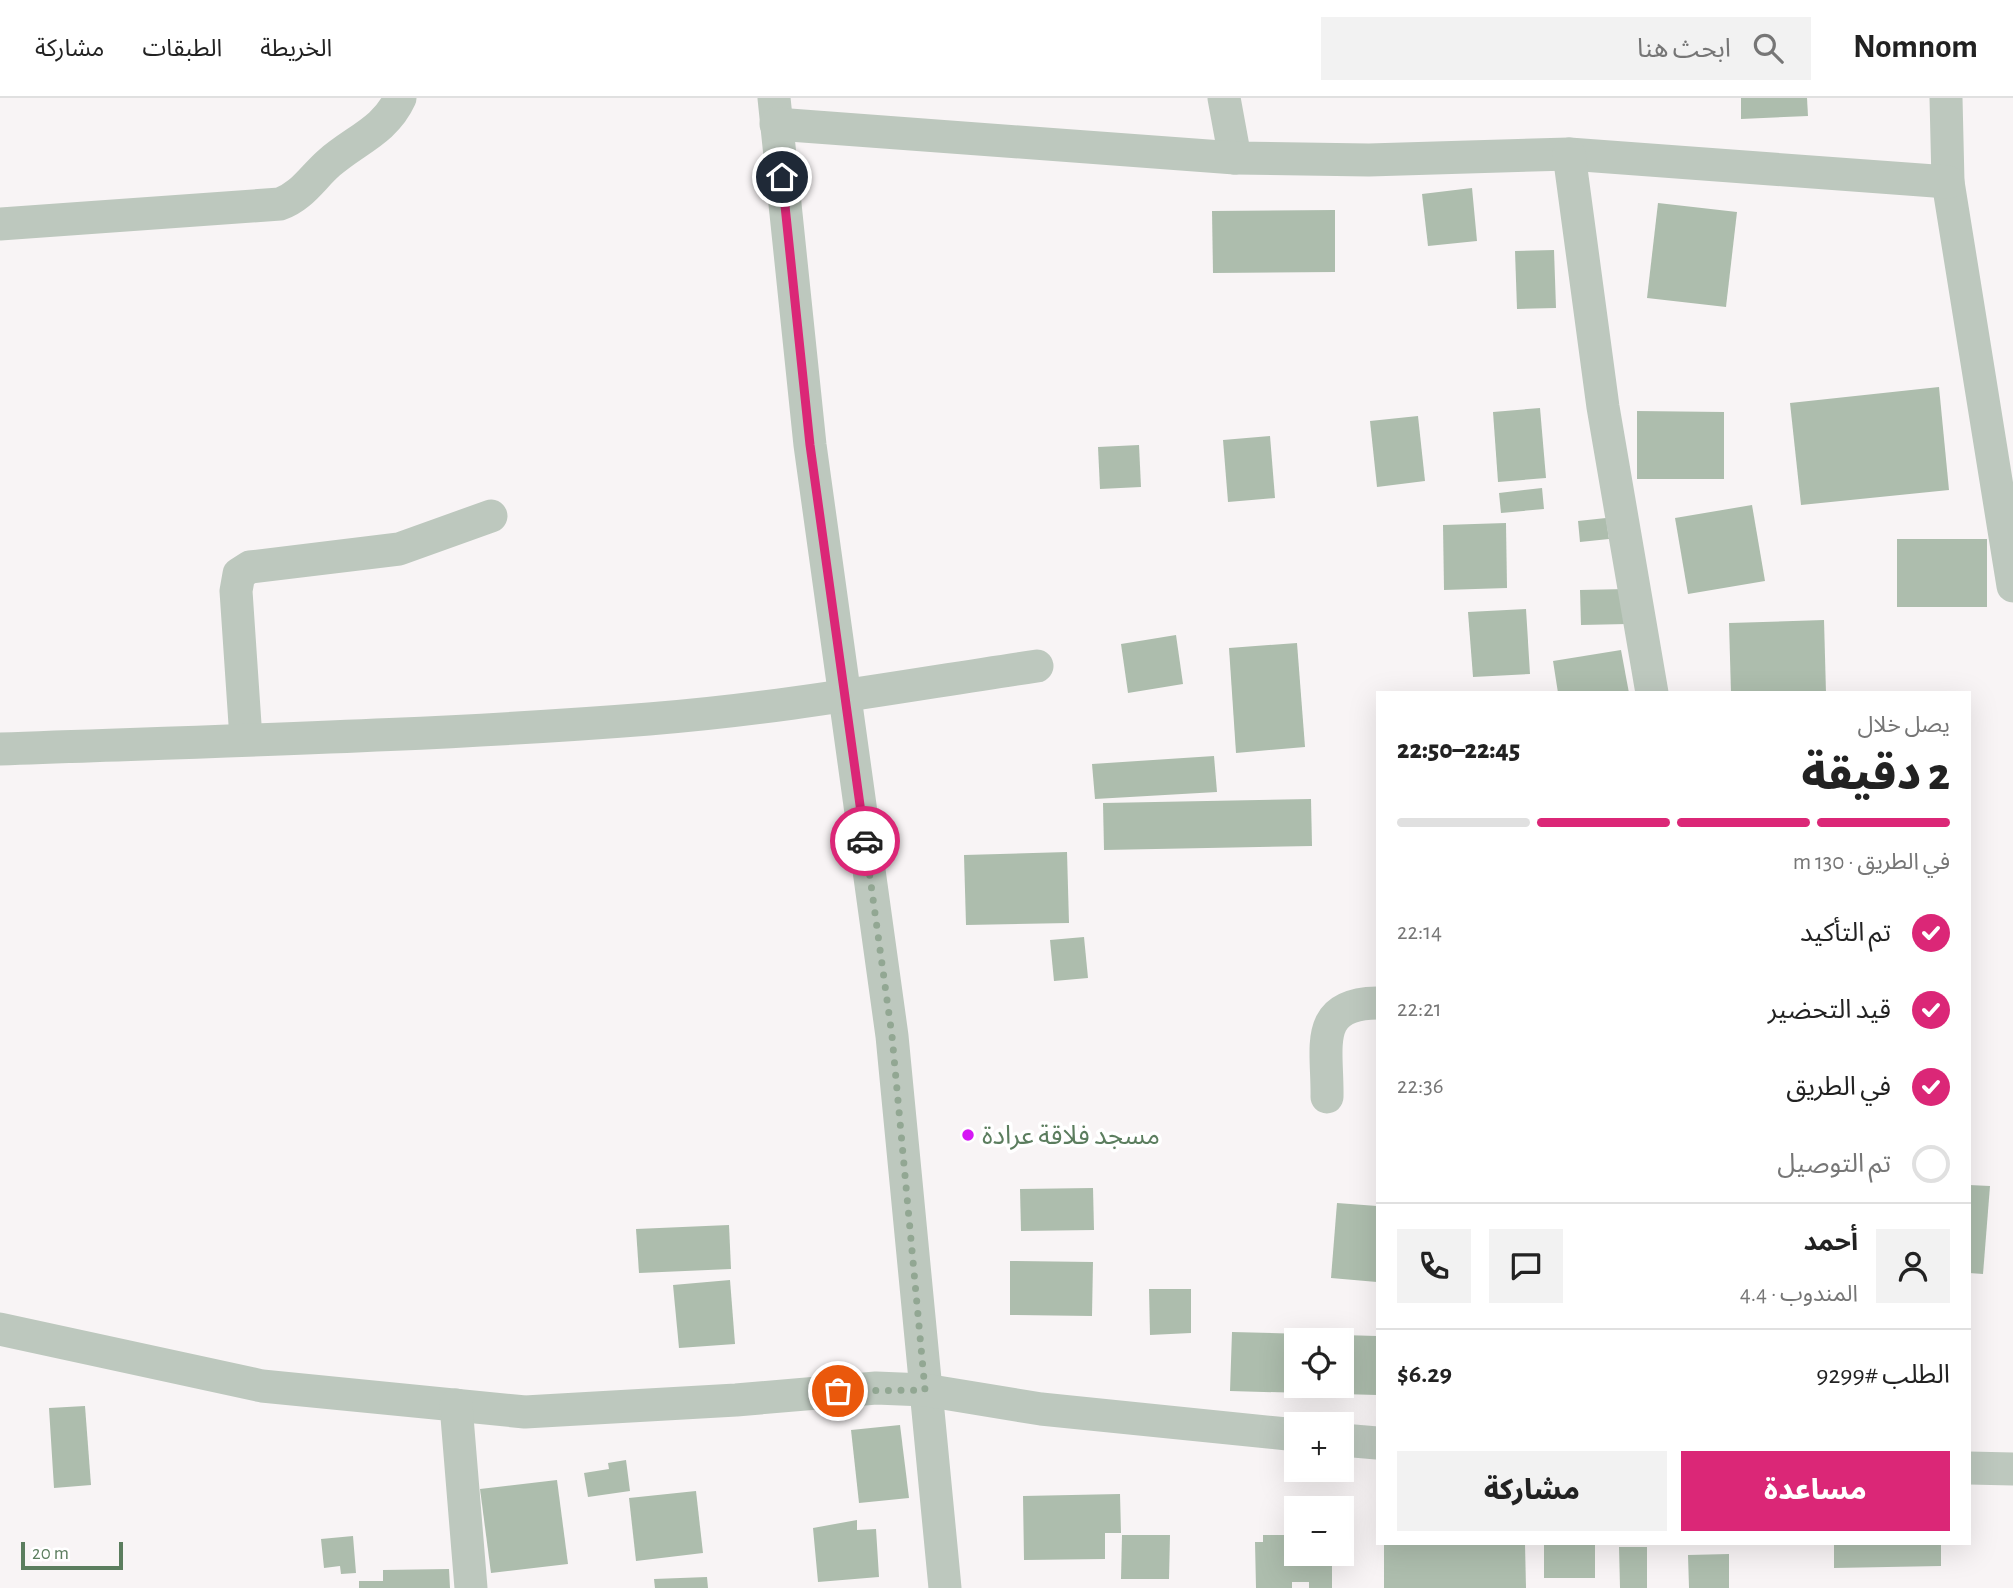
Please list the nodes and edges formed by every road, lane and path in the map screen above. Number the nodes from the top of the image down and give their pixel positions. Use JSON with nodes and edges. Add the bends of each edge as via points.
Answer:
{"nodes":[{"id":1,"x":400,"y":98,"type":"edge"},
{"id":2,"x":1224,"y":98,"type":"edge"},
{"id":3,"x":1949,"y":102,"type":"edge"},
{"id":4,"x":775,"y":111,"type":"edge"},
{"id":5,"x":1569,"y":154,"type":"junction"},
{"id":6,"x":1235,"y":158,"type":"junction"},
{"id":7,"x":1948,"y":182,"type":"junction"},
{"id":8,"x":0,"y":224,"type":"edge"},
{"id":9,"x":491,"y":516,"type":"dead end"},
{"id":10,"x":2013,"y":586,"type":"edge"},
{"id":11,"x":1037,"y":666,"type":"dead end"},
{"id":12,"x":1652,"y":691,"type":"edge"},
{"id":13,"x":845,"y":695,"type":"junction"},
{"id":14,"x":246,"y":739,"type":"junction"},
{"id":15,"x":0,"y":749,"type":"edge"},
{"id":16,"x":1376,"y":1003,"type":"edge"},
{"id":17,"x":1327,"y":1097,"type":"dead end"},
{"id":18,"x":0,"y":1329,"type":"edge"},
{"id":19,"x":925,"y":1390,"type":"junction"},
{"id":20,"x":456,"y":1405,"type":"junction"},
{"id":21,"x":1284,"y":1434,"type":"edge"},
{"id":22,"x":1354,"y":1441,"type":"edge"},
{"id":23,"x":1376,"y":1443,"type":"edge"},
{"id":24,"x":1971,"y":1468,"type":"edge"},
{"id":25,"x":2013,"y":1469,"type":"edge"},
{"id":26,"x":471,"y":1588,"type":"edge"},
{"id":27,"x":945,"y":1588,"type":"edge"}],
"edges":[{"from":1,"to":8,"type":"street","via":[[378,129],[280,204]]},
{"from":2,"to":6,"type":"street"},
{"from":3,"to":7,"type":"street"},
{"from":4,"to":6,"type":"street"},
{"from":4,"to":13,"type":"street","via":[[810,445]]},
{"from":5,"to":6,"type":"street","via":[[1369,160]]},
{"from":5,"to":7,"type":"street"},
{"from":5,"to":12,"type":"street","via":[[1603,407]]},
{"from":7,"to":10,"type":"street"},
{"from":9,"to":14,"type":"street","via":[[399,549],[250,566],[239,574],[236,592]]},
{"from":11,"to":13,"type":"street"},
{"from":13,"to":14,"type":"street","via":[[650,719]]},
{"from":13,"to":19,"type":"street","via":[[892,1036]]},
{"from":14,"to":15,"type":"street"},
{"from":16,"to":17,"type":"street","via":[[1348,1006],[1329,1022]]},
{"from":18,"to":20,"type":"street","via":[[262,1386]]},
{"from":19,"to":20,"type":"street","via":[[876,1388],[525,1412]]},
{"from":19,"to":21,"type":"street","via":[[1041,1409]]},
{"from":19,"to":27,"type":"street"},
{"from":20,"to":26,"type":"street"},
{"from":22,"to":23,"type":"street"},
{"from":24,"to":25,"type":"street"}]}
